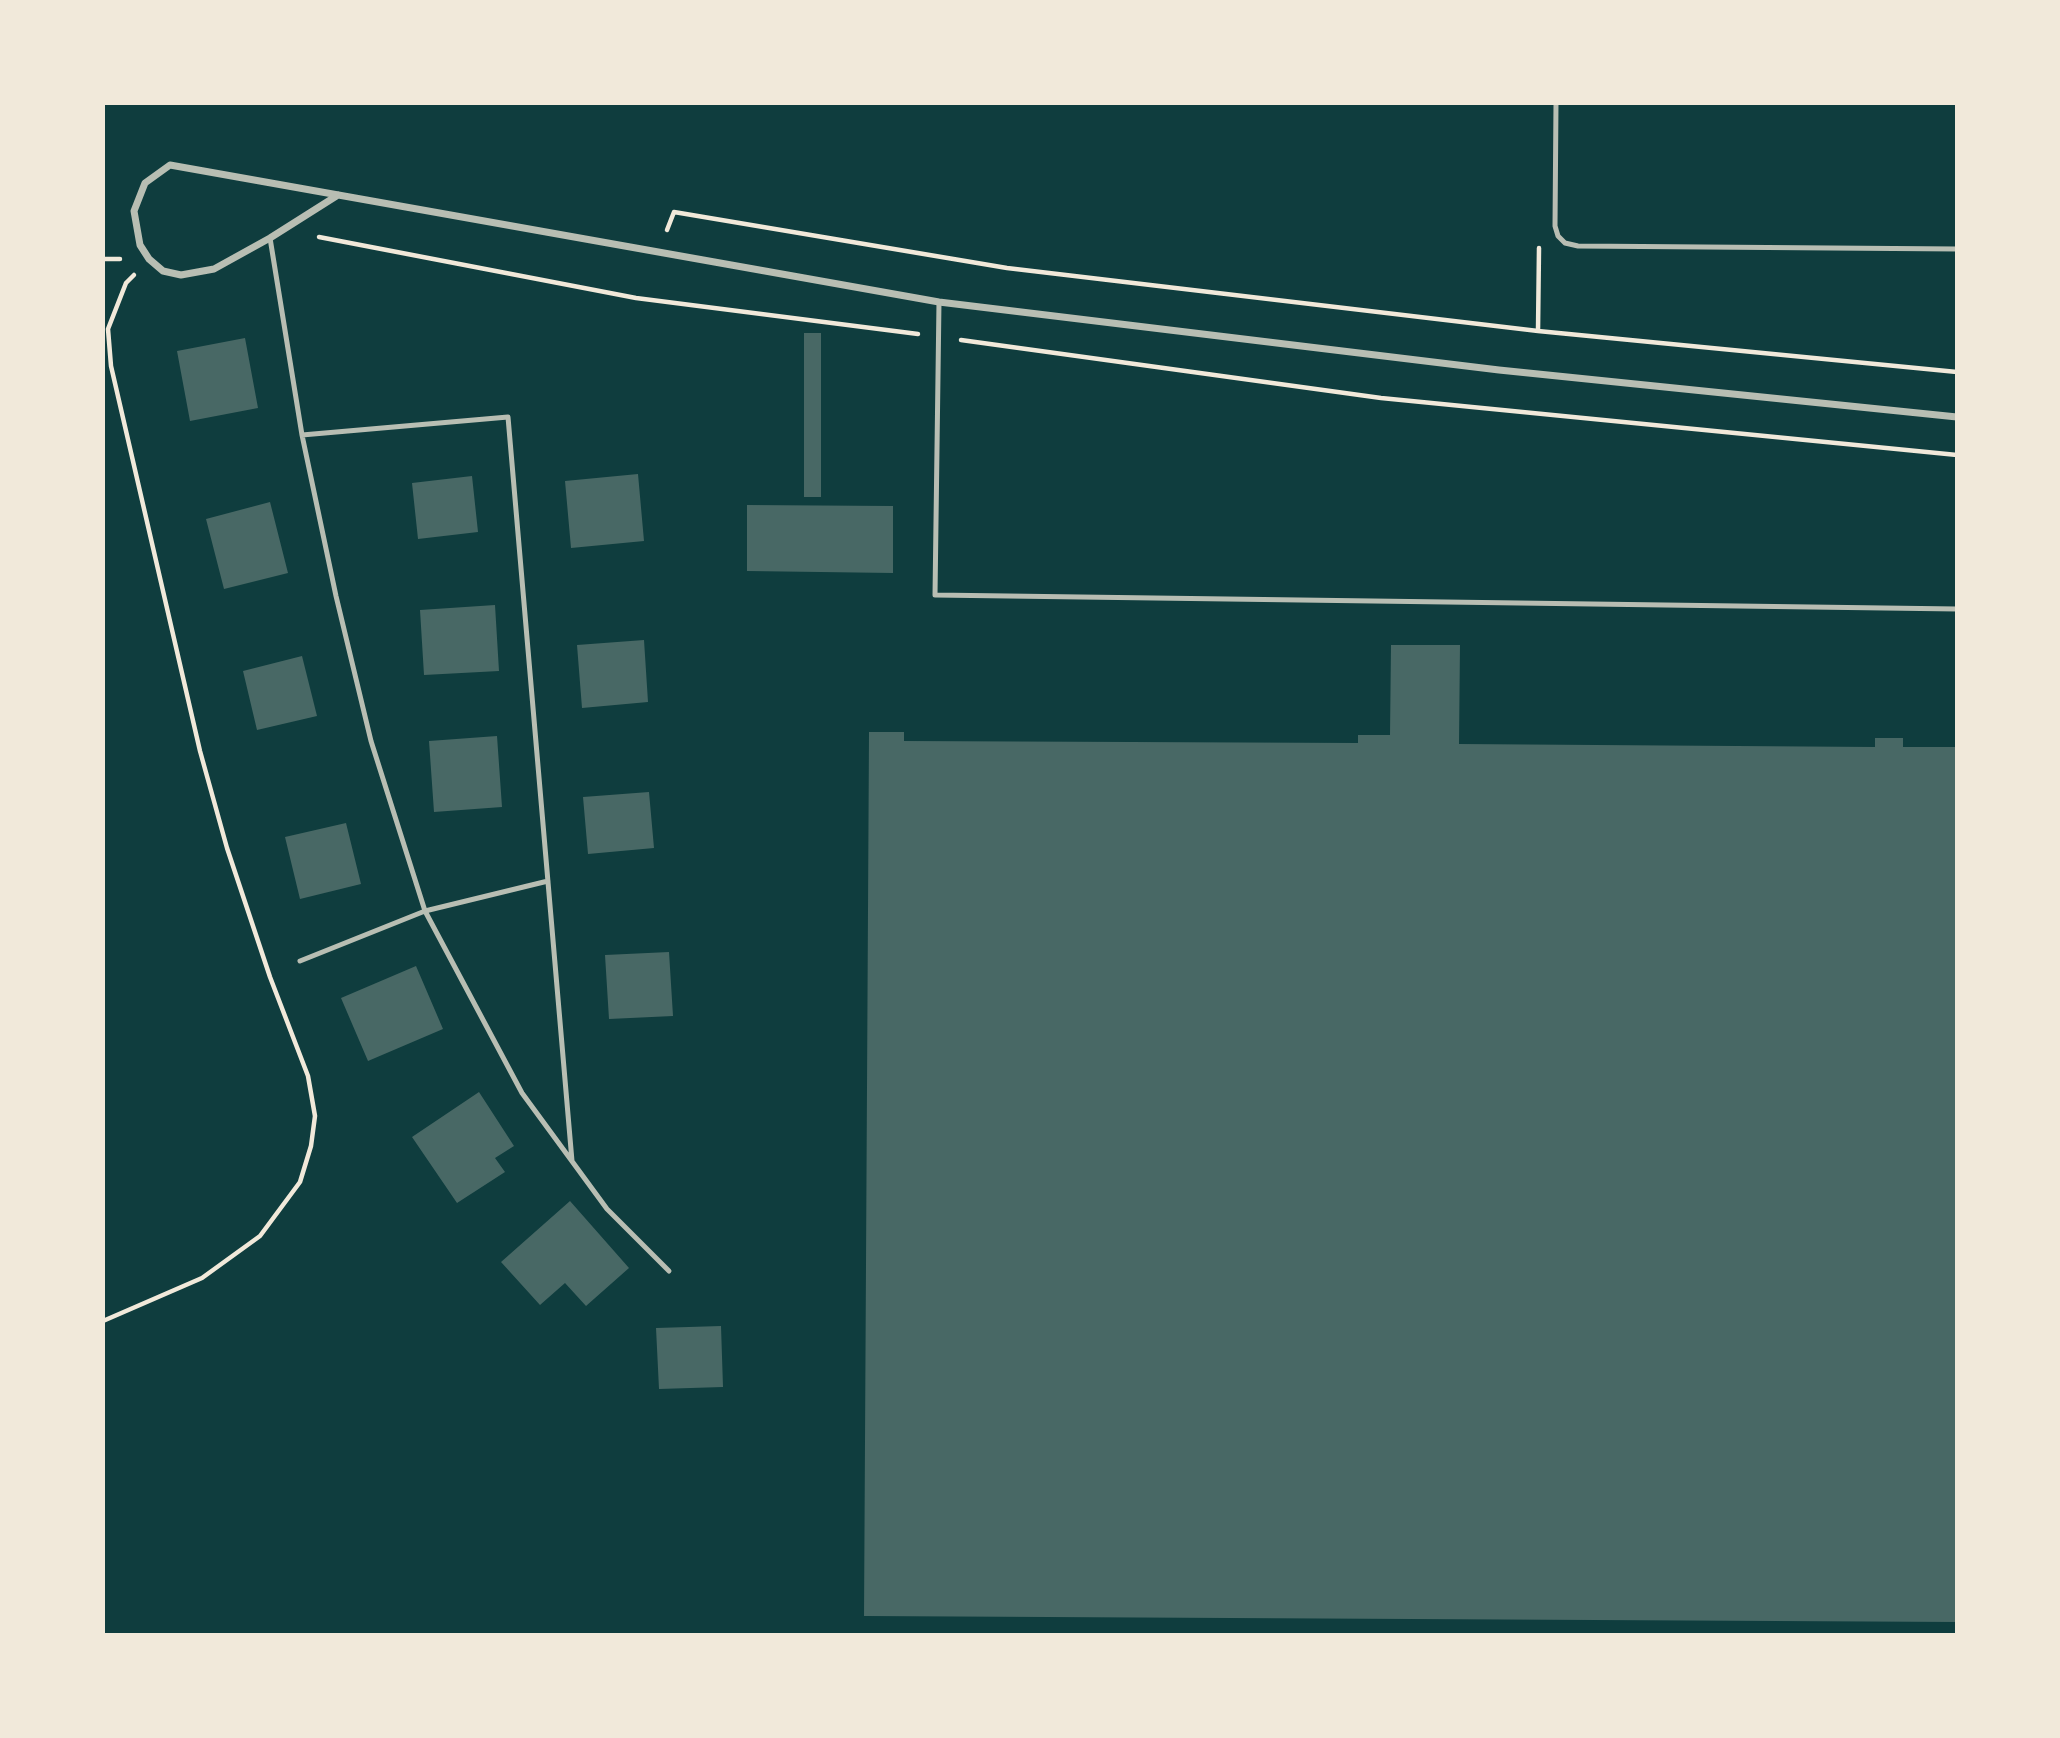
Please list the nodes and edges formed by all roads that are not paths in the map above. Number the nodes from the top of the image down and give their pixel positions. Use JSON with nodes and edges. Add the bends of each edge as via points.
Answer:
{"nodes":[{"id":1,"x":1556,"y":103,"type":"edge"},
{"id":2,"x":338,"y":195,"type":"junction"},
{"id":3,"x":270,"y":238,"type":"junction"},
{"id":4,"x":1957,"y":249,"type":"edge"},
{"id":5,"x":939,"y":302,"type":"junction"},
{"id":6,"x":1957,"y":417,"type":"edge"},
{"id":7,"x":302,"y":435,"type":"junction"},
{"id":8,"x":1957,"y":608,"type":"edge"},
{"id":9,"x":548,"y":881,"type":"junction"},
{"id":10,"x":425,"y":911,"type":"junction"},
{"id":11,"x":300,"y":961,"type":"dead end"},
{"id":12,"x":572,"y":1162,"type":"junction"},
{"id":13,"x":669,"y":1271,"type":"dead end"}],
"edges":[{"from":1,"to":4,"type":"lane","via":[[1555,226],[1566,243]]},
{"from":2,"to":3,"type":"street"},
{"from":2,"to":3,"type":"street","via":[[170,165],[145,183],[134,211],[140,246],[149,259],[163,271],[181,275],[214,269]]},
{"from":2,"to":5,"type":"street"},
{"from":3,"to":7,"type":"lane"},
{"from":5,"to":6,"type":"street","via":[[1499,370]]},
{"from":5,"to":8,"type":"lane","via":[[935,594]]},
{"from":7,"to":9,"type":"lane","via":[[508,417]]},
{"from":7,"to":10,"type":"lane","via":[[371,741]]},
{"from":9,"to":10,"type":"lane"},
{"from":9,"to":12,"type":"lane"},
{"from":10,"to":11,"type":"lane"},
{"from":10,"to":12,"type":"lane","via":[[522,1093]]},
{"from":12,"to":13,"type":"lane","via":[[607,1209]]}]}
